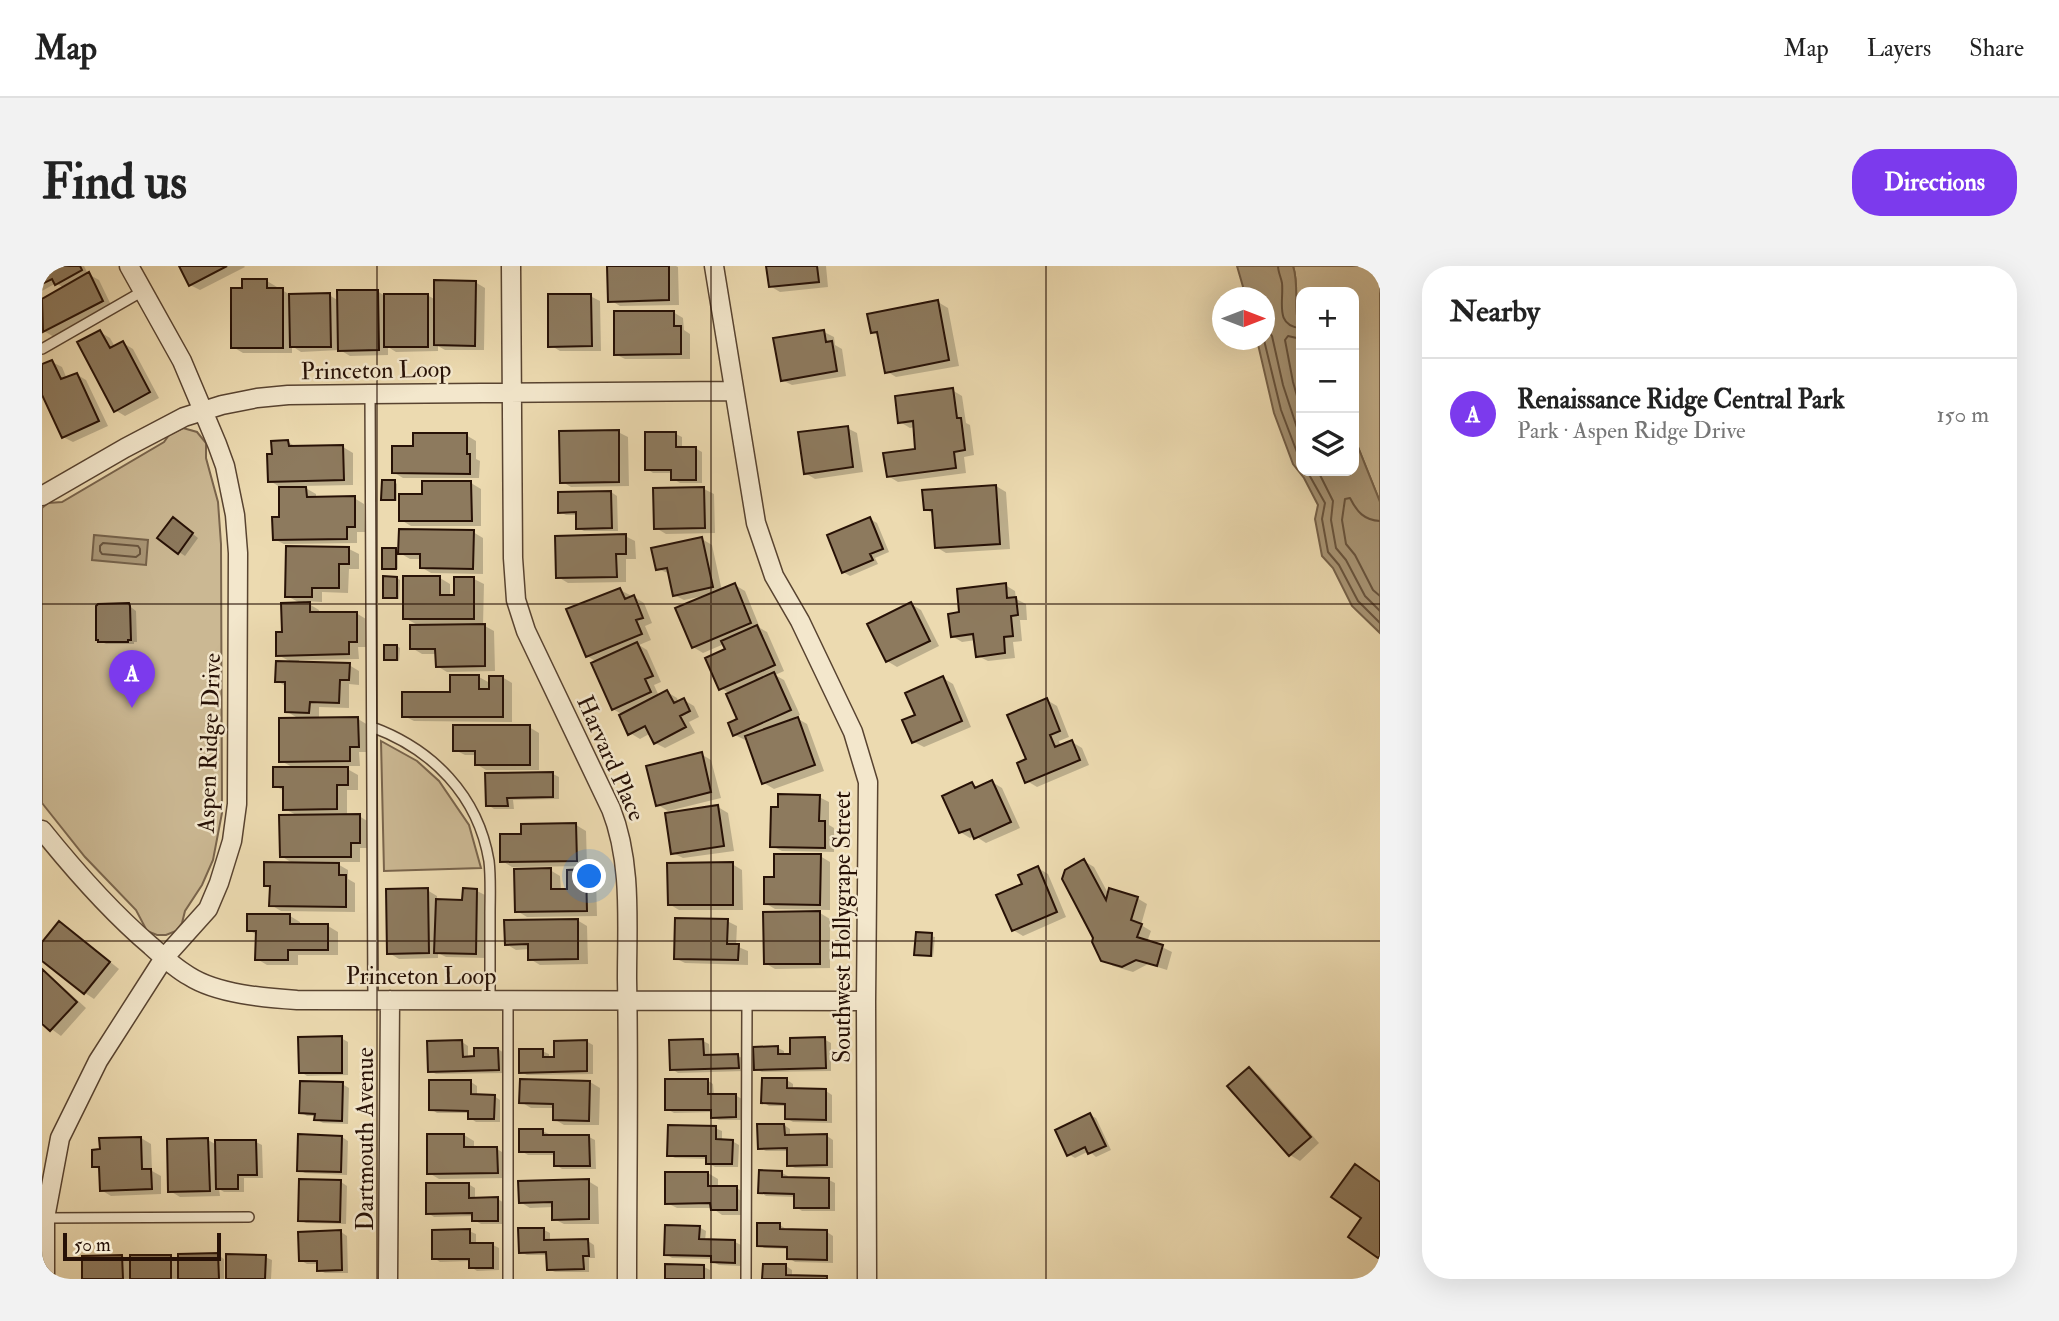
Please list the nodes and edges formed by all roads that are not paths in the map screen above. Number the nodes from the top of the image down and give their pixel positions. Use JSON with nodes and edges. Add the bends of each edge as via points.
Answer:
{"nodes":[{"id":1,"x":129,"y":266,"type":"edge"},
{"id":2,"x":511,"y":266,"type":"edge"},
{"id":3,"x":713,"y":266,"type":"edge"},
{"id":4,"x":144,"y":291,"type":"junction"},
{"id":5,"x":42,"y":349,"type":"edge"},
{"id":6,"x":733,"y":391,"type":"junction"},
{"id":7,"x":511,"y":393,"type":"junction"},
{"id":8,"x":370,"y":394,"type":"junction"},
{"id":9,"x":203,"y":410,"type":"junction"},
{"id":10,"x":42,"y":496,"type":"edge"},
{"id":11,"x":372,"y":727,"type":"junction"},
{"id":12,"x":42,"y":830,"type":"edge"},
{"id":13,"x":164,"y":958,"type":"junction"},
{"id":14,"x":381,"y":1000,"type":"junction"},
{"id":15,"x":499,"y":1000,"type":"junction"},
{"id":16,"x":628,"y":1001,"type":"junction"},
{"id":17,"x":747,"y":1001,"type":"junction"},
{"id":18,"x":866,"y":1001,"type":"junction"},
{"id":19,"x":249,"y":1217,"type":"dead end"},
{"id":20,"x":44,"y":1218,"type":"edge"},
{"id":21,"x":45,"y":1279,"type":"edge"},
{"id":22,"x":388,"y":1279,"type":"edge"},
{"id":23,"x":508,"y":1279,"type":"edge"},
{"id":24,"x":627,"y":1279,"type":"edge"},
{"id":25,"x":746,"y":1279,"type":"edge"},
{"id":26,"x":867,"y":1279,"type":"edge"}],
"edges":[{"from":1,"to":4,"type":"street","name":"Aspen Ridge Drive"},
{"from":2,"to":7,"type":"street","name":"Harvard Place"},
{"from":3,"to":6,"type":"street","name":"Southwest Hollygrape Street"},
{"from":4,"to":5,"type":"lane"},
{"from":4,"to":9,"type":"street","name":"Aspen Ridge Drive"},
{"from":6,"to":7,"type":"street","name":"Princeton Loop"},
{"from":6,"to":18,"type":"street","name":"Southwest Hollygrape Street","via":[[764,551],[853,732],[868,782]]},
{"from":7,"to":8,"type":"street","name":"Princeton Loop"},
{"from":7,"to":16,"type":"street","name":"Harvard Place","via":[[516,600],[534,650],[621,838]]},
{"from":8,"to":9,"type":"street","name":"Princeton Loop","via":[[267,397]]},
{"from":8,"to":11,"type":"lane"},
{"from":9,"to":10,"type":"street","name":"Princeton Loop","via":[[140,439]]},
{"from":9,"to":13,"type":"street","name":"Aspen Ridge Drive","via":[[225,466],[235,515],[237,804],[232,841],[212,901]]},
{"from":11,"to":14,"type":"lane"},
{"from":11,"to":15,"type":"lane","via":[[404,741],[437,765],[460,789],[478,822],[489,867]]},
{"from":12,"to":13,"type":"street","name":"Princeton Loop","via":[[116,914]]},
{"from":13,"to":14,"type":"street","name":"Princeton Loop","via":[[190,978],[250,996]]},
{"from":13,"to":20,"type":"street","name":"Aspen Ridge Drive","via":[[98,1061],[60,1138]]},
{"from":14,"to":15,"type":"street","name":"Princeton Loop"},
{"from":14,"to":22,"type":"street","name":"Dartmouth Avenue"},
{"from":15,"to":16,"type":"street","name":"Princeton Loop"},
{"from":15,"to":23,"type":"lane"},
{"from":16,"to":17,"type":"street","name":"Princeton Loop"},
{"from":16,"to":24,"type":"street","name":"Harvard Place"},
{"from":17,"to":18,"type":"street","name":"Princeton Loop"},
{"from":17,"to":25,"type":"lane"},
{"from":18,"to":26,"type":"street","name":"Southwest Hollygrape Street"},
{"from":19,"to":20,"type":"lane"},
{"from":20,"to":21,"type":"street","name":"Aspen Ridge Drive"}]}
